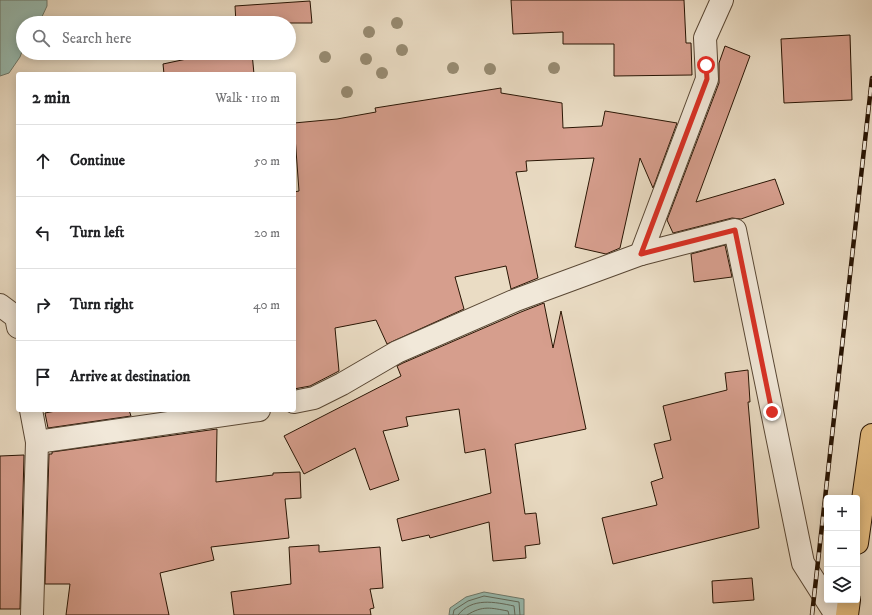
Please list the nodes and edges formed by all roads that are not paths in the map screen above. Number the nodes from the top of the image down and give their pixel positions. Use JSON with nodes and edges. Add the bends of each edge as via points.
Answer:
{"nodes":[{"id":1,"x":722,"y":0,"type":"edge"},
{"id":2,"x":641,"y":254,"type":"junction"},
{"id":3,"x":0,"y":305,"type":"edge"},
{"id":4,"x":16,"y":317,"type":"edge"},
{"id":5,"x":296,"y":402,"type":"edge"},
{"id":6,"x":31,"y":412,"type":"edge"},
{"id":7,"x":245,"y":412,"type":"edge"},
{"id":8,"x":872,"y":434,"type":"edge"},
{"id":9,"x":36,"y":442,"type":"junction"},
{"id":10,"x":859,"y":531,"type":"edge"},
{"id":11,"x":849,"y":603,"type":"edge"},
{"id":12,"x":32,"y":615,"type":"edge"},
{"id":13,"x":836,"y":615,"type":"edge"},
{"id":14,"x":847,"y":615,"type":"edge"}],
"edges":[{"from":1,"to":2,"type":"street","via":[[705,38],[707,79]]},
{"from":2,"to":5,"type":"street","via":[[516,300],[397,352],[314,398]]},
{"from":2,"to":13,"type":"street","via":[[735,230],[803,563]]},
{"from":3,"to":4,"type":"street"},
{"from":6,"to":9,"type":"street"},
{"from":7,"to":9,"type":"street"},
{"from":8,"to":10,"type":"highway"},
{"from":9,"to":12,"type":"street"},
{"from":11,"to":14,"type":"highway"}]}
